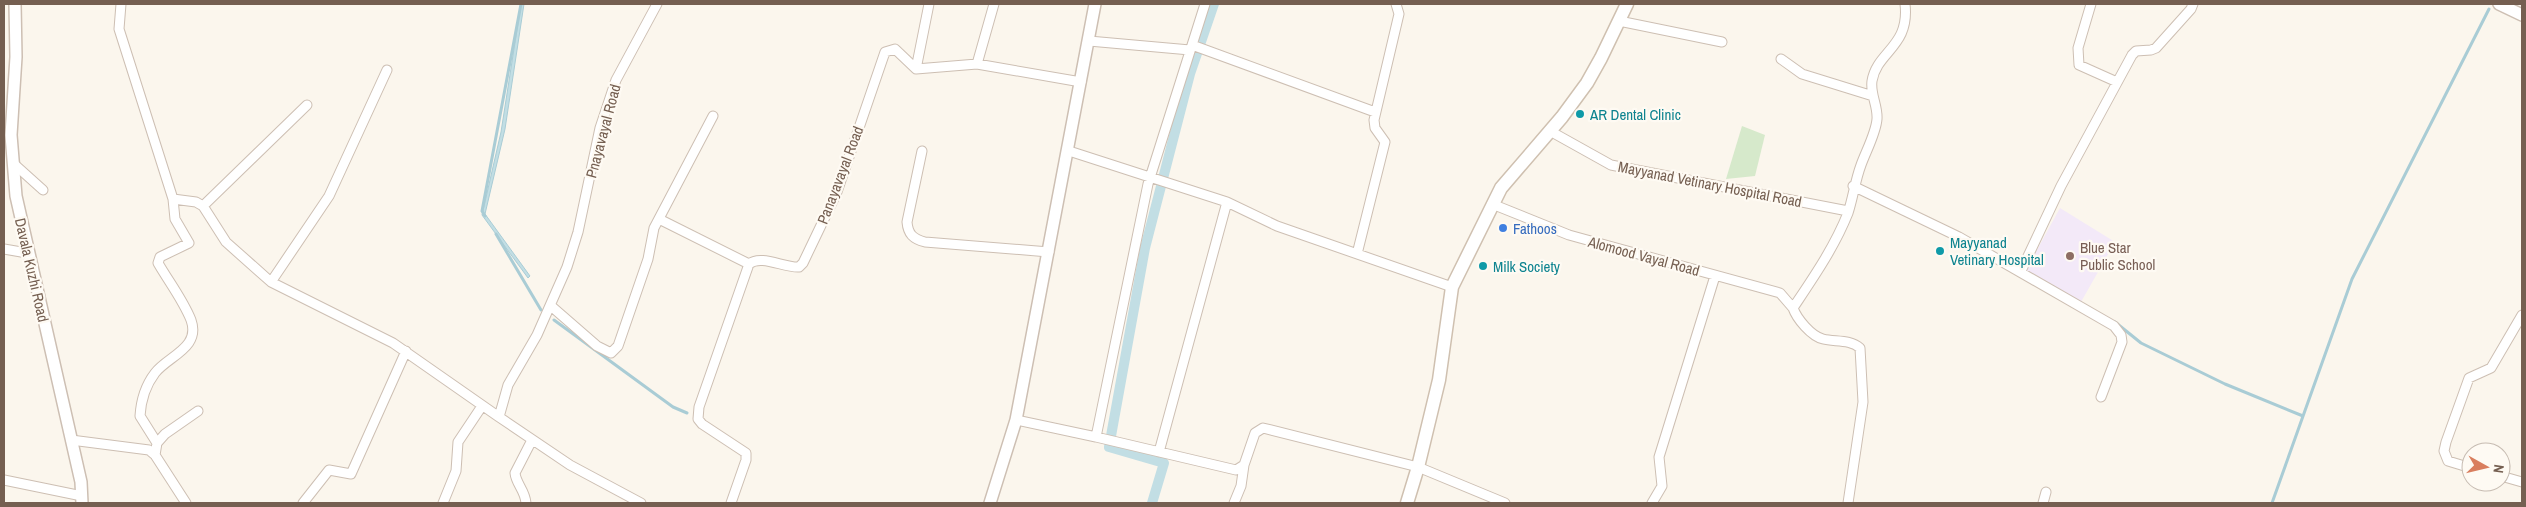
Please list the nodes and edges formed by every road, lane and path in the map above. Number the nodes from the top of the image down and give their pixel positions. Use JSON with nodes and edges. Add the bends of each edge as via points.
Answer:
{"nodes":[{"id":1,"x":14,"y":4,"type":"edge"},
{"id":2,"x":121,"y":4,"type":"edge"},
{"id":3,"x":657,"y":4,"type":"edge"},
{"id":4,"x":929,"y":4,"type":"edge"},
{"id":5,"x":994,"y":4,"type":"edge"},
{"id":6,"x":1096,"y":4,"type":"edge"},
{"id":7,"x":1205,"y":4,"type":"edge"},
{"id":8,"x":1396,"y":4,"type":"edge"},
{"id":9,"x":1627,"y":4,"type":"edge"},
{"id":10,"x":1905,"y":4,"type":"edge"},
{"id":11,"x":2091,"y":4,"type":"edge"},
{"id":12,"x":2193,"y":4,"type":"edge"},
{"id":13,"x":2499,"y":4,"type":"edge"},
{"id":14,"x":2522,"y":15,"type":"edge"},
{"id":15,"x":1619,"y":21,"type":"junction"},
{"id":16,"x":1089,"y":40,"type":"junction"},
{"id":17,"x":1722,"y":42,"type":"dead end"},
{"id":18,"x":1191,"y":48,"type":"junction"},
{"id":19,"x":1781,"y":59,"type":"dead end"},
{"id":20,"x":977,"y":64,"type":"junction"},
{"id":21,"x":916,"y":69,"type":"junction"},
{"id":22,"x":387,"y":70,"type":"dead end"},
{"id":23,"x":1081,"y":82,"type":"junction"},
{"id":24,"x":2117,"y":82,"type":"junction"},
{"id":25,"x":1872,"y":96,"type":"junction"},
{"id":26,"x":307,"y":105,"type":"dead end"},
{"id":27,"x":1375,"y":112,"type":"junction"},
{"id":28,"x":713,"y":116,"type":"dead end"},
{"id":29,"x":1550,"y":131,"type":"junction"},
{"id":30,"x":1069,"y":151,"type":"junction"},
{"id":31,"x":922,"y":152,"type":"dead end"},
{"id":32,"x":13,"y":163,"type":"junction"},
{"id":33,"x":1150,"y":178,"type":"junction"},
{"id":34,"x":1853,"y":186,"type":"junction"},
{"id":35,"x":43,"y":190,"type":"dead end"},
{"id":36,"x":173,"y":199,"type":"junction"},
{"id":37,"x":1227,"y":202,"type":"junction"},
{"id":38,"x":1492,"y":204,"type":"junction"},
{"id":39,"x":203,"y":206,"type":"junction"},
{"id":40,"x":1848,"y":211,"type":"junction"},
{"id":41,"x":659,"y":219,"type":"junction"},
{"id":42,"x":4,"y":249,"type":"edge"},
{"id":43,"x":27,"y":252,"type":"junction"},
{"id":44,"x":1049,"y":252,"type":"junction"},
{"id":45,"x":1357,"y":254,"type":"junction"},
{"id":46,"x":749,"y":264,"type":"junction"},
{"id":47,"x":2021,"y":271,"type":"junction"},
{"id":48,"x":1715,"y":276,"type":"junction"},
{"id":49,"x":271,"y":282,"type":"junction"},
{"id":50,"x":1452,"y":287,"type":"junction"},
{"id":51,"x":551,"y":306,"type":"junction"},
{"id":52,"x":1793,"y":308,"type":"junction"},
{"id":53,"x":2522,"y":315,"type":"edge"},
{"id":54,"x":406,"y":352,"type":"junction"},
{"id":55,"x":2101,"y":397,"type":"dead end"},
{"id":56,"x":482,"y":406,"type":"junction"},
{"id":57,"x":198,"y":411,"type":"dead end"},
{"id":58,"x":499,"y":417,"type":"junction"},
{"id":59,"x":1016,"y":420,"type":"junction"},
{"id":60,"x":1096,"y":437,"type":"junction"},
{"id":61,"x":71,"y":440,"type":"junction"},
{"id":62,"x":532,"y":440,"type":"junction"},
{"id":63,"x":157,"y":443,"type":"junction"},
{"id":64,"x":1160,"y":452,"type":"junction"},
{"id":65,"x":155,"y":455,"type":"junction"},
{"id":66,"x":1244,"y":465,"type":"junction"},
{"id":67,"x":2461,"y":465,"type":"edge"},
{"id":68,"x":1418,"y":467,"type":"junction"},
{"id":69,"x":4,"y":480,"type":"edge"},
{"id":70,"x":2046,"y":492,"type":"dead end"},
{"id":71,"x":82,"y":500,"type":"edge"},
{"id":72,"x":186,"y":503,"type":"edge"},
{"id":73,"x":303,"y":503,"type":"edge"},
{"id":74,"x":443,"y":503,"type":"edge"},
{"id":75,"x":526,"y":503,"type":"edge"},
{"id":76,"x":641,"y":503,"type":"edge"},
{"id":77,"x":731,"y":503,"type":"edge"},
{"id":78,"x":990,"y":503,"type":"edge"},
{"id":79,"x":1234,"y":503,"type":"edge"},
{"id":80,"x":1407,"y":503,"type":"edge"},
{"id":81,"x":1505,"y":503,"type":"edge"},
{"id":82,"x":1652,"y":503,"type":"edge"},
{"id":83,"x":1848,"y":503,"type":"edge"},
{"id":84,"x":2042,"y":503,"type":"edge"}],
"edges":[{"from":1,"to":32,"type":"street","name":"Davala Kuzhi Road"},
{"from":2,"to":36,"type":"street","via":[[119,29]]},
{"from":3,"to":51,"type":"street","name":"Pnayavayal Road","via":[[629,52],[607,104],[578,232]]},
{"from":4,"to":21,"type":"street"},
{"from":5,"to":20,"type":"street"},
{"from":6,"to":16,"type":"street"},
{"from":7,"to":18,"type":"street"},
{"from":8,"to":27,"type":"street","via":[[1399,14]]},
{"from":9,"to":15,"type":"main road"},
{"from":10,"to":25,"type":"street","via":[[1907,16],[1903,30],[1898,42],[1878,65],[1872,81]]},
{"from":11,"to":24,"type":"street","via":[[2078,48],[2079,65]]},
{"from":12,"to":24,"type":"street","via":[[2156,48],[2136,51]]},
{"from":13,"to":14,"type":"street"},
{"from":15,"to":17,"type":"street"},
{"from":15,"to":29,"type":"main road","via":[[1587,83]]},
{"from":16,"to":18,"type":"street"},
{"from":16,"to":23,"type":"street"},
{"from":18,"to":27,"type":"street"},
{"from":18,"to":33,"type":"street"},
{"from":19,"to":25,"type":"street","via":[[1802,74]]},
{"from":20,"to":21,"type":"street"},
{"from":20,"to":23,"type":"street"},
{"from":21,"to":46,"type":"street","name":"Panayavayal Road","via":[[895,49],[890,49],[882,57],[837,192],[803,263],[793,267],[754,260]]},
{"from":22,"to":49,"type":"street","via":[[332,191]]},
{"from":23,"to":30,"type":"street"},
{"from":24,"to":47,"type":"street","via":[[2061,186]]},
{"from":25,"to":34,"type":"street","via":[[1877,119]]},
{"from":26,"to":39,"type":"street"},
{"from":27,"to":45,"type":"street","via":[[1375,128],[1385,142]]},
{"from":28,"to":41,"type":"street"},
{"from":29,"to":38,"type":"main road","via":[[1501,188]]},
{"from":29,"to":40,"type":"street","name":"Mayyanad Vetinary Hospital Road","via":[[1611,165]]},
{"from":30,"to":33,"type":"street"},
{"from":30,"to":44,"type":"street"},
{"from":31,"to":44,"type":"street","via":[[907,222],[912,237],[924,242]]},
{"from":32,"to":35,"type":"street"},
{"from":32,"to":43,"type":"street","name":"Davala Kuzhi Road"},
{"from":33,"to":37,"type":"street"},
{"from":33,"to":60,"type":"street"},
{"from":34,"to":40,"type":"street"},
{"from":34,"to":47,"type":"street"},
{"from":36,"to":39,"type":"street"},
{"from":36,"to":63,"type":"street","via":[[175,219],[189,243],[160,257],[158,263],[191,321],[192,337],[180,353],[155,373],[143,392],[140,416]]},
{"from":37,"to":45,"type":"street","via":[[1277,226]]},
{"from":37,"to":64,"type":"street"},
{"from":38,"to":48,"type":"street","name":"Alomood Vayal Road","via":[[1569,235]]},
{"from":38,"to":50,"type":"main road"},
{"from":39,"to":49,"type":"street","via":[[226,242]]},
{"from":40,"to":52,"type":"street","via":[[1831,250]]},
{"from":41,"to":46,"type":"street"},
{"from":41,"to":51,"type":"street","via":[[622,336],[611,353],[597,346]]},
{"from":42,"to":43,"type":"street"},
{"from":43,"to":61,"type":"street","name":"Davala Kuzhi Road"},
{"from":44,"to":59,"type":"street"},
{"from":45,"to":50,"type":"street"},
{"from":46,"to":77,"type":"street","via":[[698,413],[702,424],[746,453]]},
{"from":47,"to":55,"type":"street","via":[[2119,330],[2120,348]]},
{"from":48,"to":52,"type":"street","name":"Alomood Vayal Road","via":[[1780,293]]},
{"from":48,"to":82,"type":"street","via":[[1659,458],[1662,486]]},
{"from":49,"to":54,"type":"street"},
{"from":50,"to":68,"type":"main road","via":[[1439,380]]},
{"from":51,"to":58,"type":"street","name":"Pnayavayal Road","via":[[508,385]]},
{"from":52,"to":83,"type":"street","name":"Alomood Vayal Road","via":[[1821,339],[1855,343],[1860,348],[1863,402]]},
{"from":53,"to":67,"type":"street","via":[[2491,368],[2469,378],[2444,451],[2448,461]]},
{"from":54,"to":56,"type":"street"},
{"from":54,"to":73,"type":"street","via":[[351,474],[329,470]]},
{"from":56,"to":58,"type":"street"},
{"from":56,"to":74,"type":"street","via":[[458,442],[456,470]]},
{"from":57,"to":63,"type":"street"},
{"from":58,"to":62,"type":"street"},
{"from":59,"to":60,"type":"street"},
{"from":59,"to":78,"type":"street"},
{"from":60,"to":64,"type":"street"},
{"from":61,"to":65,"type":"street","via":[[149,450]]},
{"from":61,"to":71,"type":"street","name":"Davala Kuzhi Road"},
{"from":62,"to":75,"type":"street","via":[[515,473],[525,492]]},
{"from":62,"to":76,"type":"street","via":[[570,466]]},
{"from":63,"to":65,"type":"street"},
{"from":64,"to":66,"type":"street","via":[[1236,470]]},
{"from":65,"to":72,"type":"street"},
{"from":66,"to":68,"type":"street","via":[[1255,433],[1263,428]]},
{"from":66,"to":79,"type":"street"},
{"from":68,"to":80,"type":"main road"},
{"from":68,"to":81,"type":"street"},
{"from":69,"to":71,"type":"street"},
{"from":70,"to":84,"type":"street"}]}
